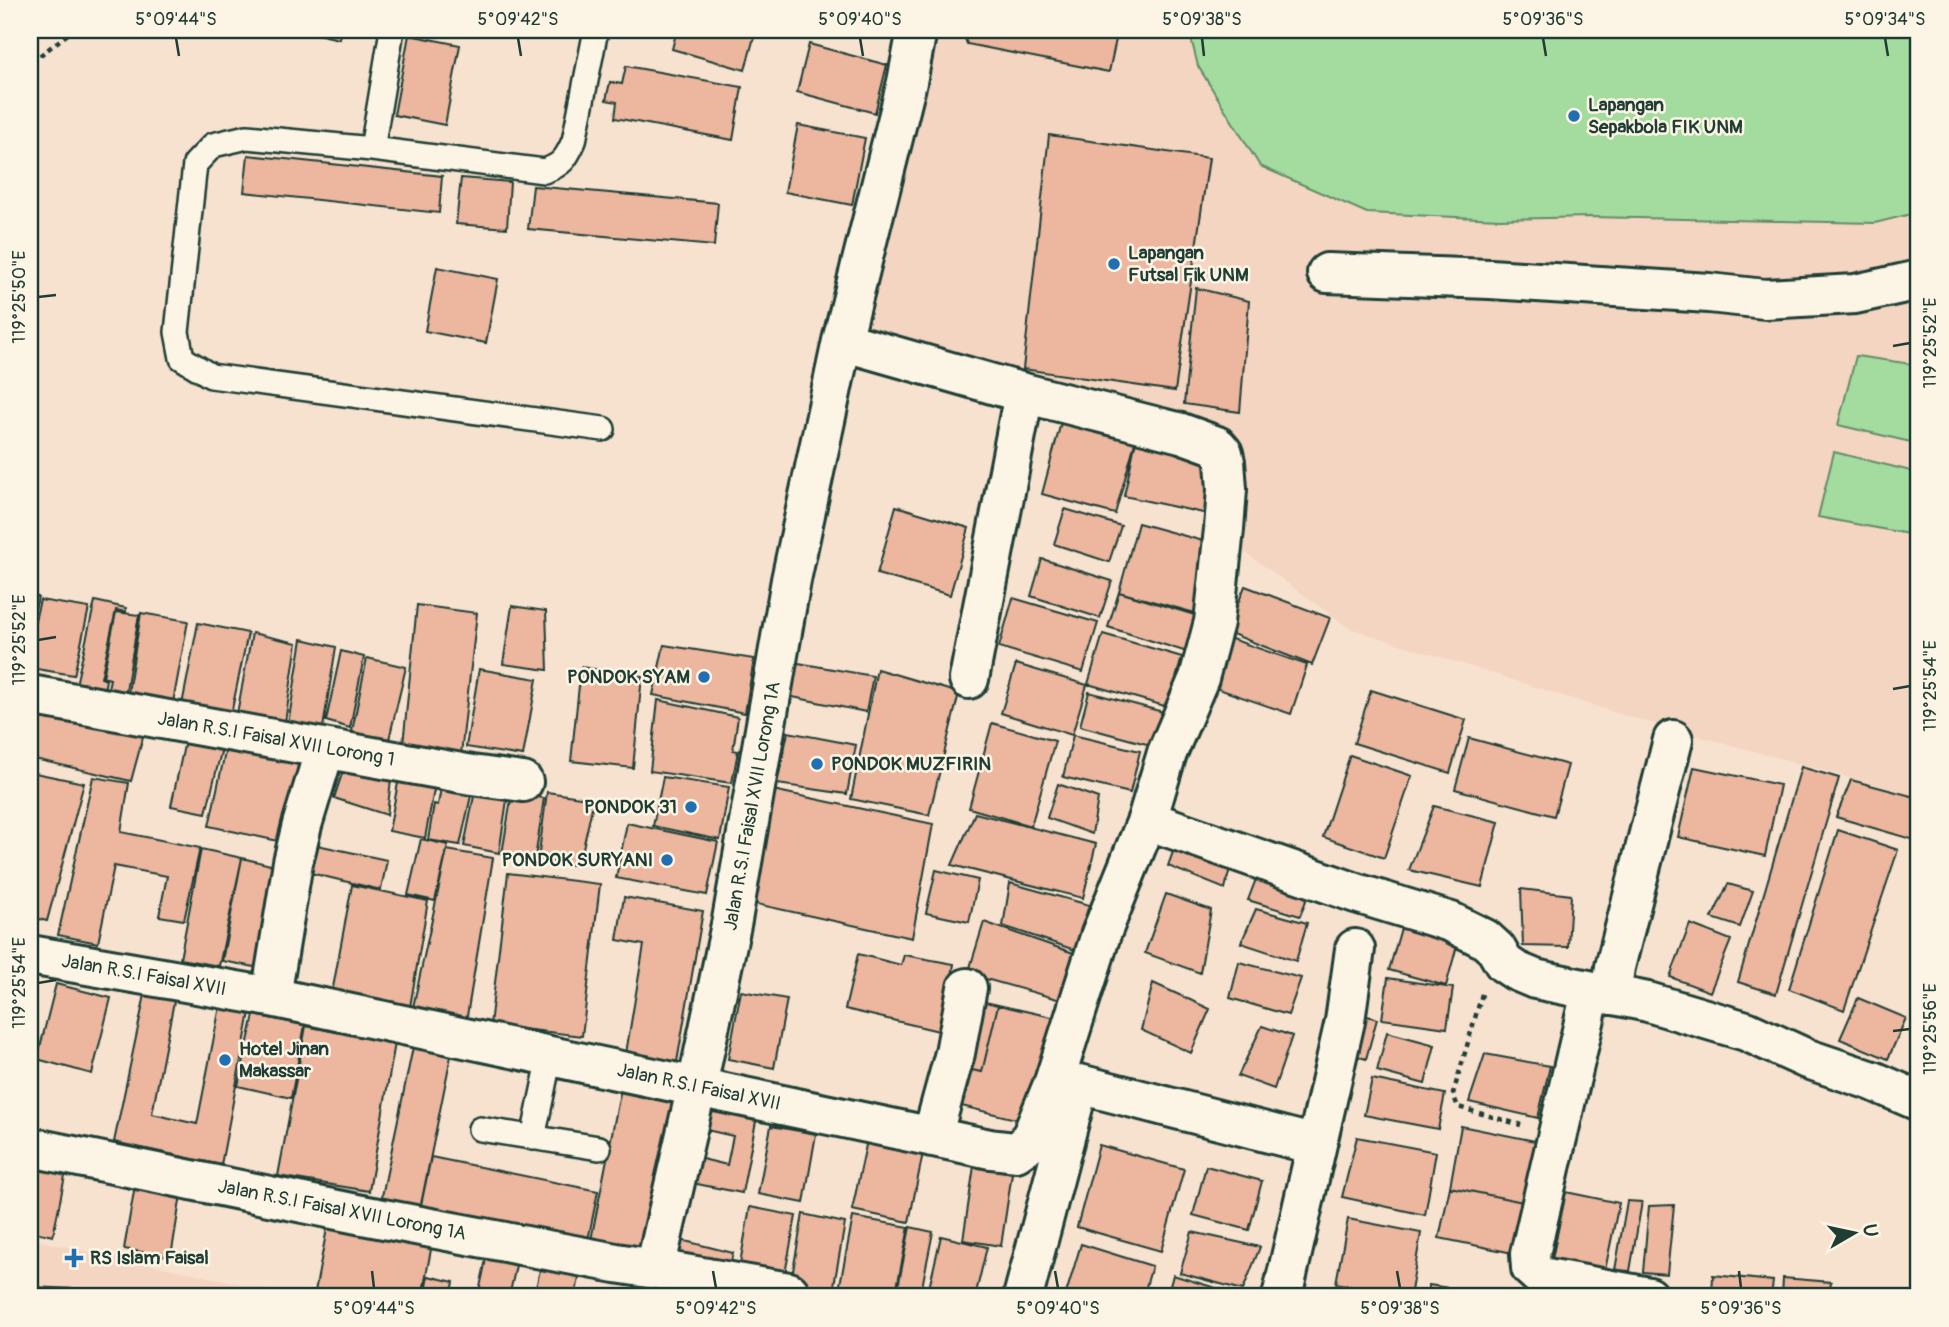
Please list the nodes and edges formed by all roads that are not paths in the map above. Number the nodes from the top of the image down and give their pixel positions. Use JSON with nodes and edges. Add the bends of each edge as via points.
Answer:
{"nodes":[{"id":1,"x":392,"y":30,"type":"edge"},
{"id":2,"x":596,"y":30,"type":"edge"},
{"id":3,"x":917,"y":30,"type":"edge"},
{"id":4,"x":372,"y":149,"type":"junction"},
{"id":5,"x":1327,"y":273,"type":"dead end"},
{"id":6,"x":1919,"y":280,"type":"edge"},
{"id":7,"x":842,"y":341,"type":"junction"},
{"id":8,"x":1024,"y":393,"type":"junction"},
{"id":9,"x":603,"y":429,"type":"dead end"},
{"id":10,"x":969,"y":679,"type":"dead end"},
{"id":11,"x":30,"y":695,"type":"edge"},
{"id":12,"x":1673,"y":740,"type":"dead end"},
{"id":13,"x":325,"y":749,"type":"junction"},
{"id":14,"x":523,"y":782,"type":"dead end"},
{"id":15,"x":1147,"y":820,"type":"junction"},
{"id":16,"x":1154,"y":867,"type":"dead end"},
{"id":17,"x":1355,"y":949,"type":"dead end"},
{"id":18,"x":30,"y":955,"type":"edge"},
{"id":19,"x":967,"y":988,"type":"dead end"},
{"id":20,"x":1601,"y":993,"type":"junction"},
{"id":21,"x":271,"y":997,"type":"junction"},
{"id":22,"x":550,"y":1056,"type":"junction"},
{"id":23,"x":1079,"y":1084,"type":"junction"},
{"id":24,"x":697,"y":1086,"type":"junction"},
{"id":25,"x":1919,"y":1101,"type":"edge"},
{"id":26,"x":480,"y":1129,"type":"dead end"},
{"id":27,"x":932,"y":1137,"type":"junction"},
{"id":28,"x":533,"y":1138,"type":"junction"},
{"id":29,"x":1316,"y":1145,"type":"junction"},
{"id":30,"x":30,"y":1147,"type":"edge"},
{"id":31,"x":600,"y":1148,"type":"dead end"},
{"id":32,"x":656,"y":1269,"type":"junction"},
{"id":33,"x":789,"y":1292,"type":"dead end"},
{"id":34,"x":1023,"y":1297,"type":"edge"},
{"id":35,"x":1282,"y":1297,"type":"edge"},
{"id":36,"x":1649,"y":1297,"type":"edge"}],
"edges":[{"from":1,"to":4,"type":"lane"},
{"from":2,"to":4,"type":"lane","via":[[574,141],[558,166],[544,171]]},
{"from":3,"to":7,"type":"street","name":"Jalan R.S.I Faisal XVII Lorong 1A"},
{"from":4,"to":9,"type":"lane","via":[[247,137],[213,145],[195,164],[177,332],[182,358],[211,376]]},
{"from":5,"to":6,"type":"street","via":[[1490,279],[1765,299],[1855,294]]},
{"from":7,"to":8,"type":"street"},
{"from":7,"to":24,"type":"street","name":"Jalan R.S.I Faisal XVII Lorong 1A","via":[[791,580],[732,920]]},
{"from":8,"to":10,"type":"street"},
{"from":8,"to":15,"type":"street","via":[[1207,441],[1223,453],[1227,489],[1214,622],[1199,678],[1167,753]]},
{"from":11,"to":13,"type":"street","name":"Jalan R.S.I Faisal XVII Lorong 1"},
{"from":12,"to":20,"type":"street","via":[[1615,967]]},
{"from":13,"to":14,"type":"street","name":"Jalan R.S.I Faisal XVII Lorong 1"},
{"from":13,"to":21,"type":"street","via":[[293,862]]},
{"from":15,"to":20,"type":"street","via":[[1451,922],[1485,939],[1516,971]]},
{"from":15,"to":27,"type":"street","name":"Jalan R.S.I Faisal XVII","via":[[1101,934],[1054,1082],[1026,1145],[1016,1152],[1004,1151]]},
{"from":16,"to":23,"type":"street"},
{"from":17,"to":29,"type":"street","via":[[1345,1021]]},
{"from":18,"to":21,"type":"street","name":"Jalan R.S.I Faisal XVII"},
{"from":19,"to":27,"type":"street"},
{"from":20,"to":25,"type":"street","via":[[1746,1031]]},
{"from":20,"to":36,"type":"street","via":[[1557,1136],[1530,1254],[1531,1268],[1541,1277]]},
{"from":21,"to":22,"type":"street","name":"Jalan R.S.I Faisal XVII"},
{"from":22,"to":24,"type":"street","name":"Jalan R.S.I Faisal XVII"},
{"from":22,"to":28,"type":"lane"},
{"from":23,"to":29,"type":"street"},
{"from":23,"to":34,"type":"street"},
{"from":24,"to":27,"type":"street","name":"Jalan R.S.I Faisal XVII"},
{"from":24,"to":32,"type":"street","name":"Jalan R.S.I Faisal XVII Lorong 1A"},
{"from":26,"to":28,"type":"lane"},
{"from":28,"to":31,"type":"lane"},
{"from":29,"to":35,"type":"street"},
{"from":30,"to":32,"type":"street","name":"Jalan R.S.I Faisal XVII Lorong 1A"},
{"from":32,"to":33,"type":"street","name":"Jalan R.S.I Faisal XVII Lorong 1A"}]}
